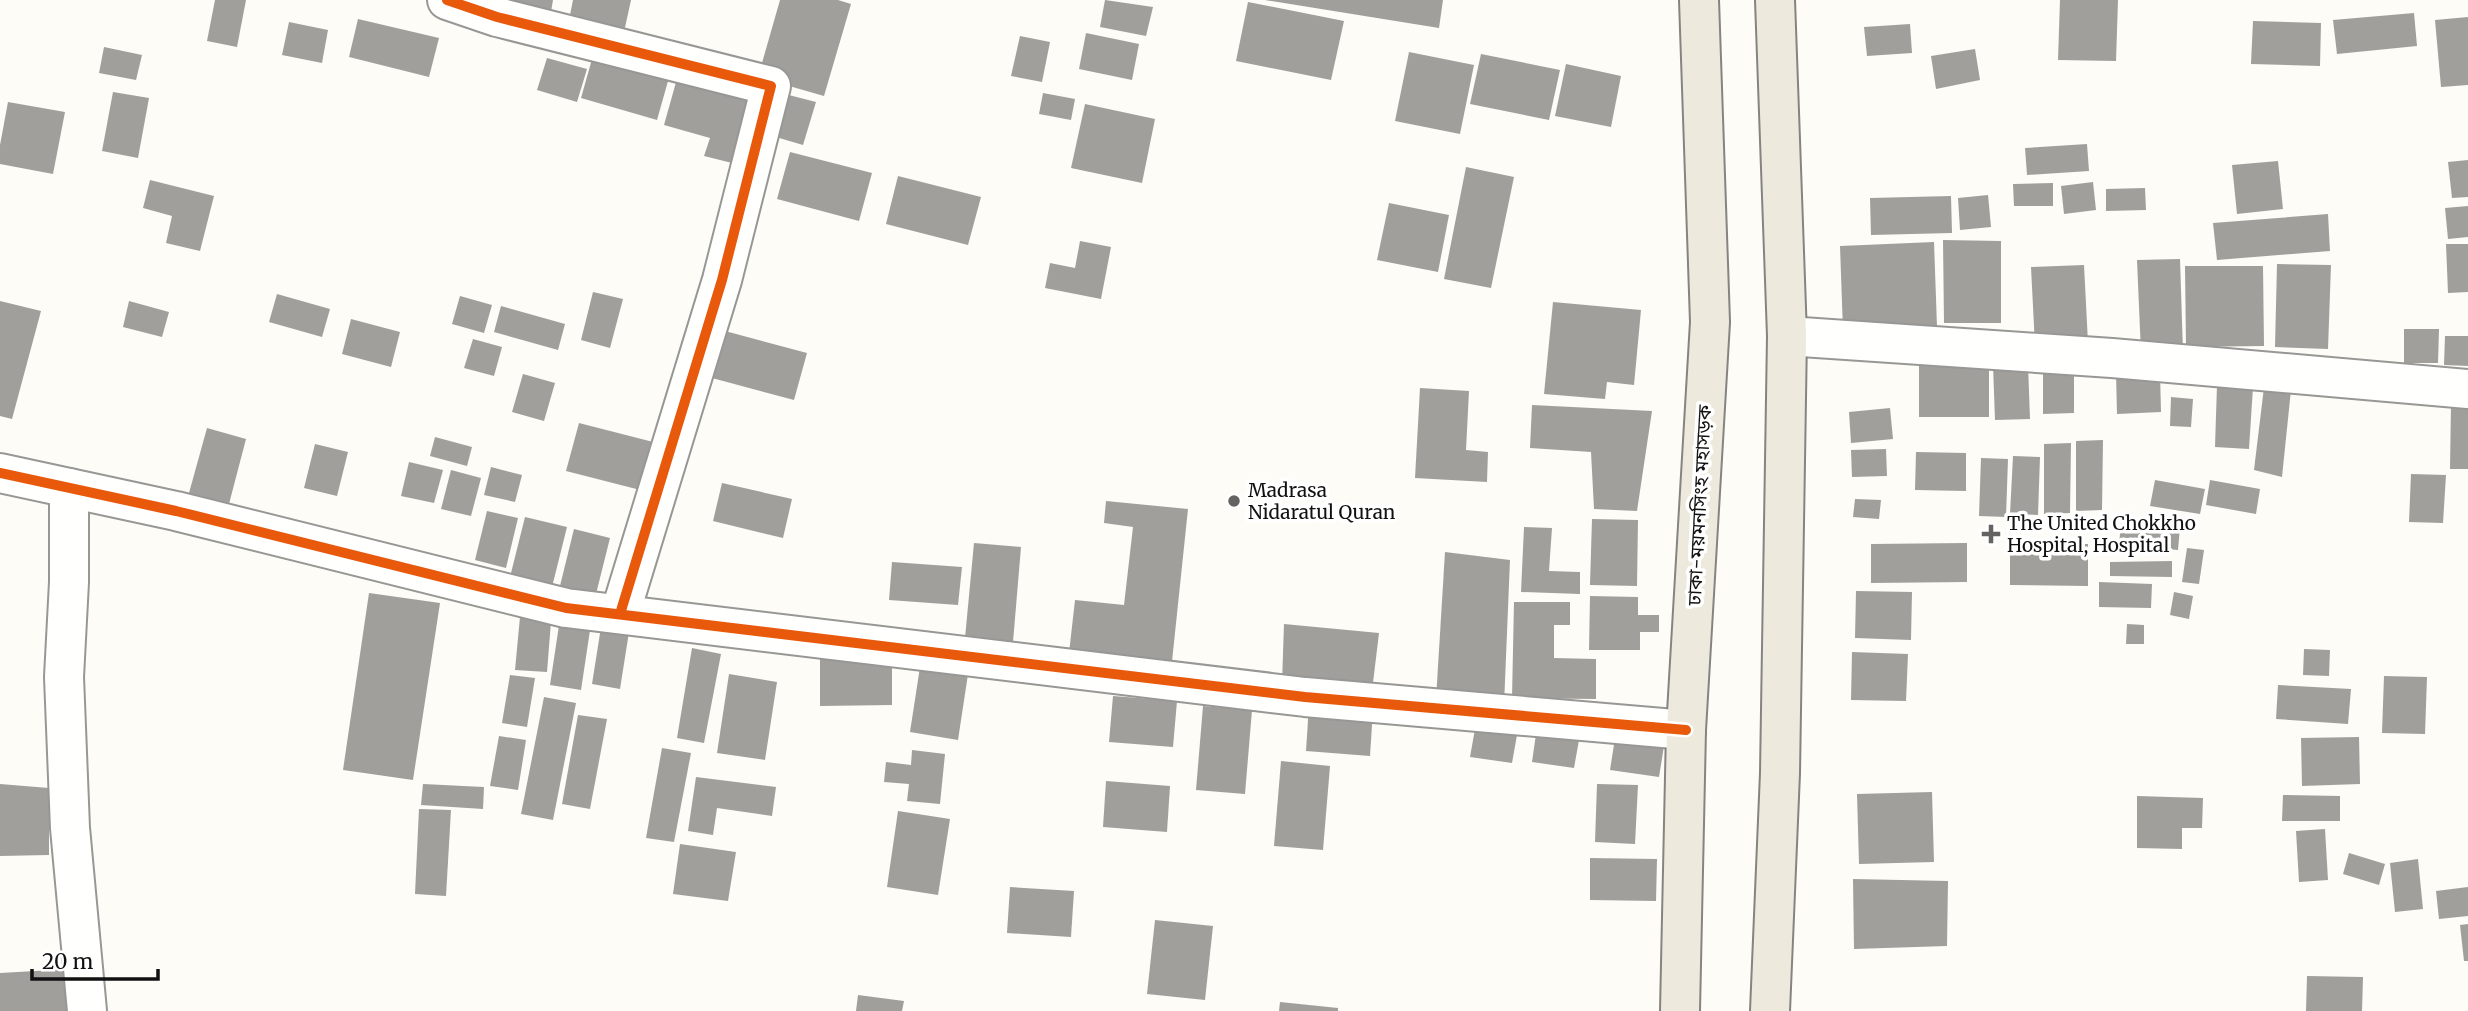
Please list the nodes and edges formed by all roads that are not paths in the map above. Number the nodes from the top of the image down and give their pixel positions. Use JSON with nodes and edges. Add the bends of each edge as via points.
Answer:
{"nodes":[{"id":1,"x":447,"y":0,"type":"edge"},
{"id":2,"x":1699,"y":0,"type":"edge"},
{"id":3,"x":1775,"y":0,"type":"edge"},
{"id":4,"x":1787,"y":336,"type":"junction"},
{"id":5,"x":2468,"y":389,"type":"edge"},
{"id":6,"x":0,"y":473,"type":"edge"},
{"id":7,"x":69,"y":488,"type":"junction"},
{"id":8,"x":620,"y":614,"type":"junction"},
{"id":9,"x":1686,"y":730,"type":"junction"},
{"id":10,"x":87,"y":1011,"type":"edge"},
{"id":11,"x":1680,"y":1011,"type":"edge"},
{"id":12,"x":1770,"y":1011,"type":"edge"}],
"edges":[{"from":1,"to":8,"type":"street","via":[[497,18],[771,86],[722,281]]},
{"from":2,"to":9,"type":"main road","name":"ঢাকা-ময়মনসিংহ মহাসড়ক","via":[[1710,322]]},
{"from":3,"to":4,"type":"main road"},
{"from":4,"to":5,"type":"street"},
{"from":4,"to":12,"type":"main road","via":[[1780,773]]},
{"from":6,"to":7,"type":"street"},
{"from":7,"to":8,"type":"street","via":[[566,608]]},
{"from":7,"to":10,"type":"street","via":[[64,677],[70,828]]},
{"from":8,"to":9,"type":"street","via":[[1305,696]]},
{"from":9,"to":11,"type":"main road","name":"ঢাকা-ময়মনসিংহ মহাসড়ক"}]}
